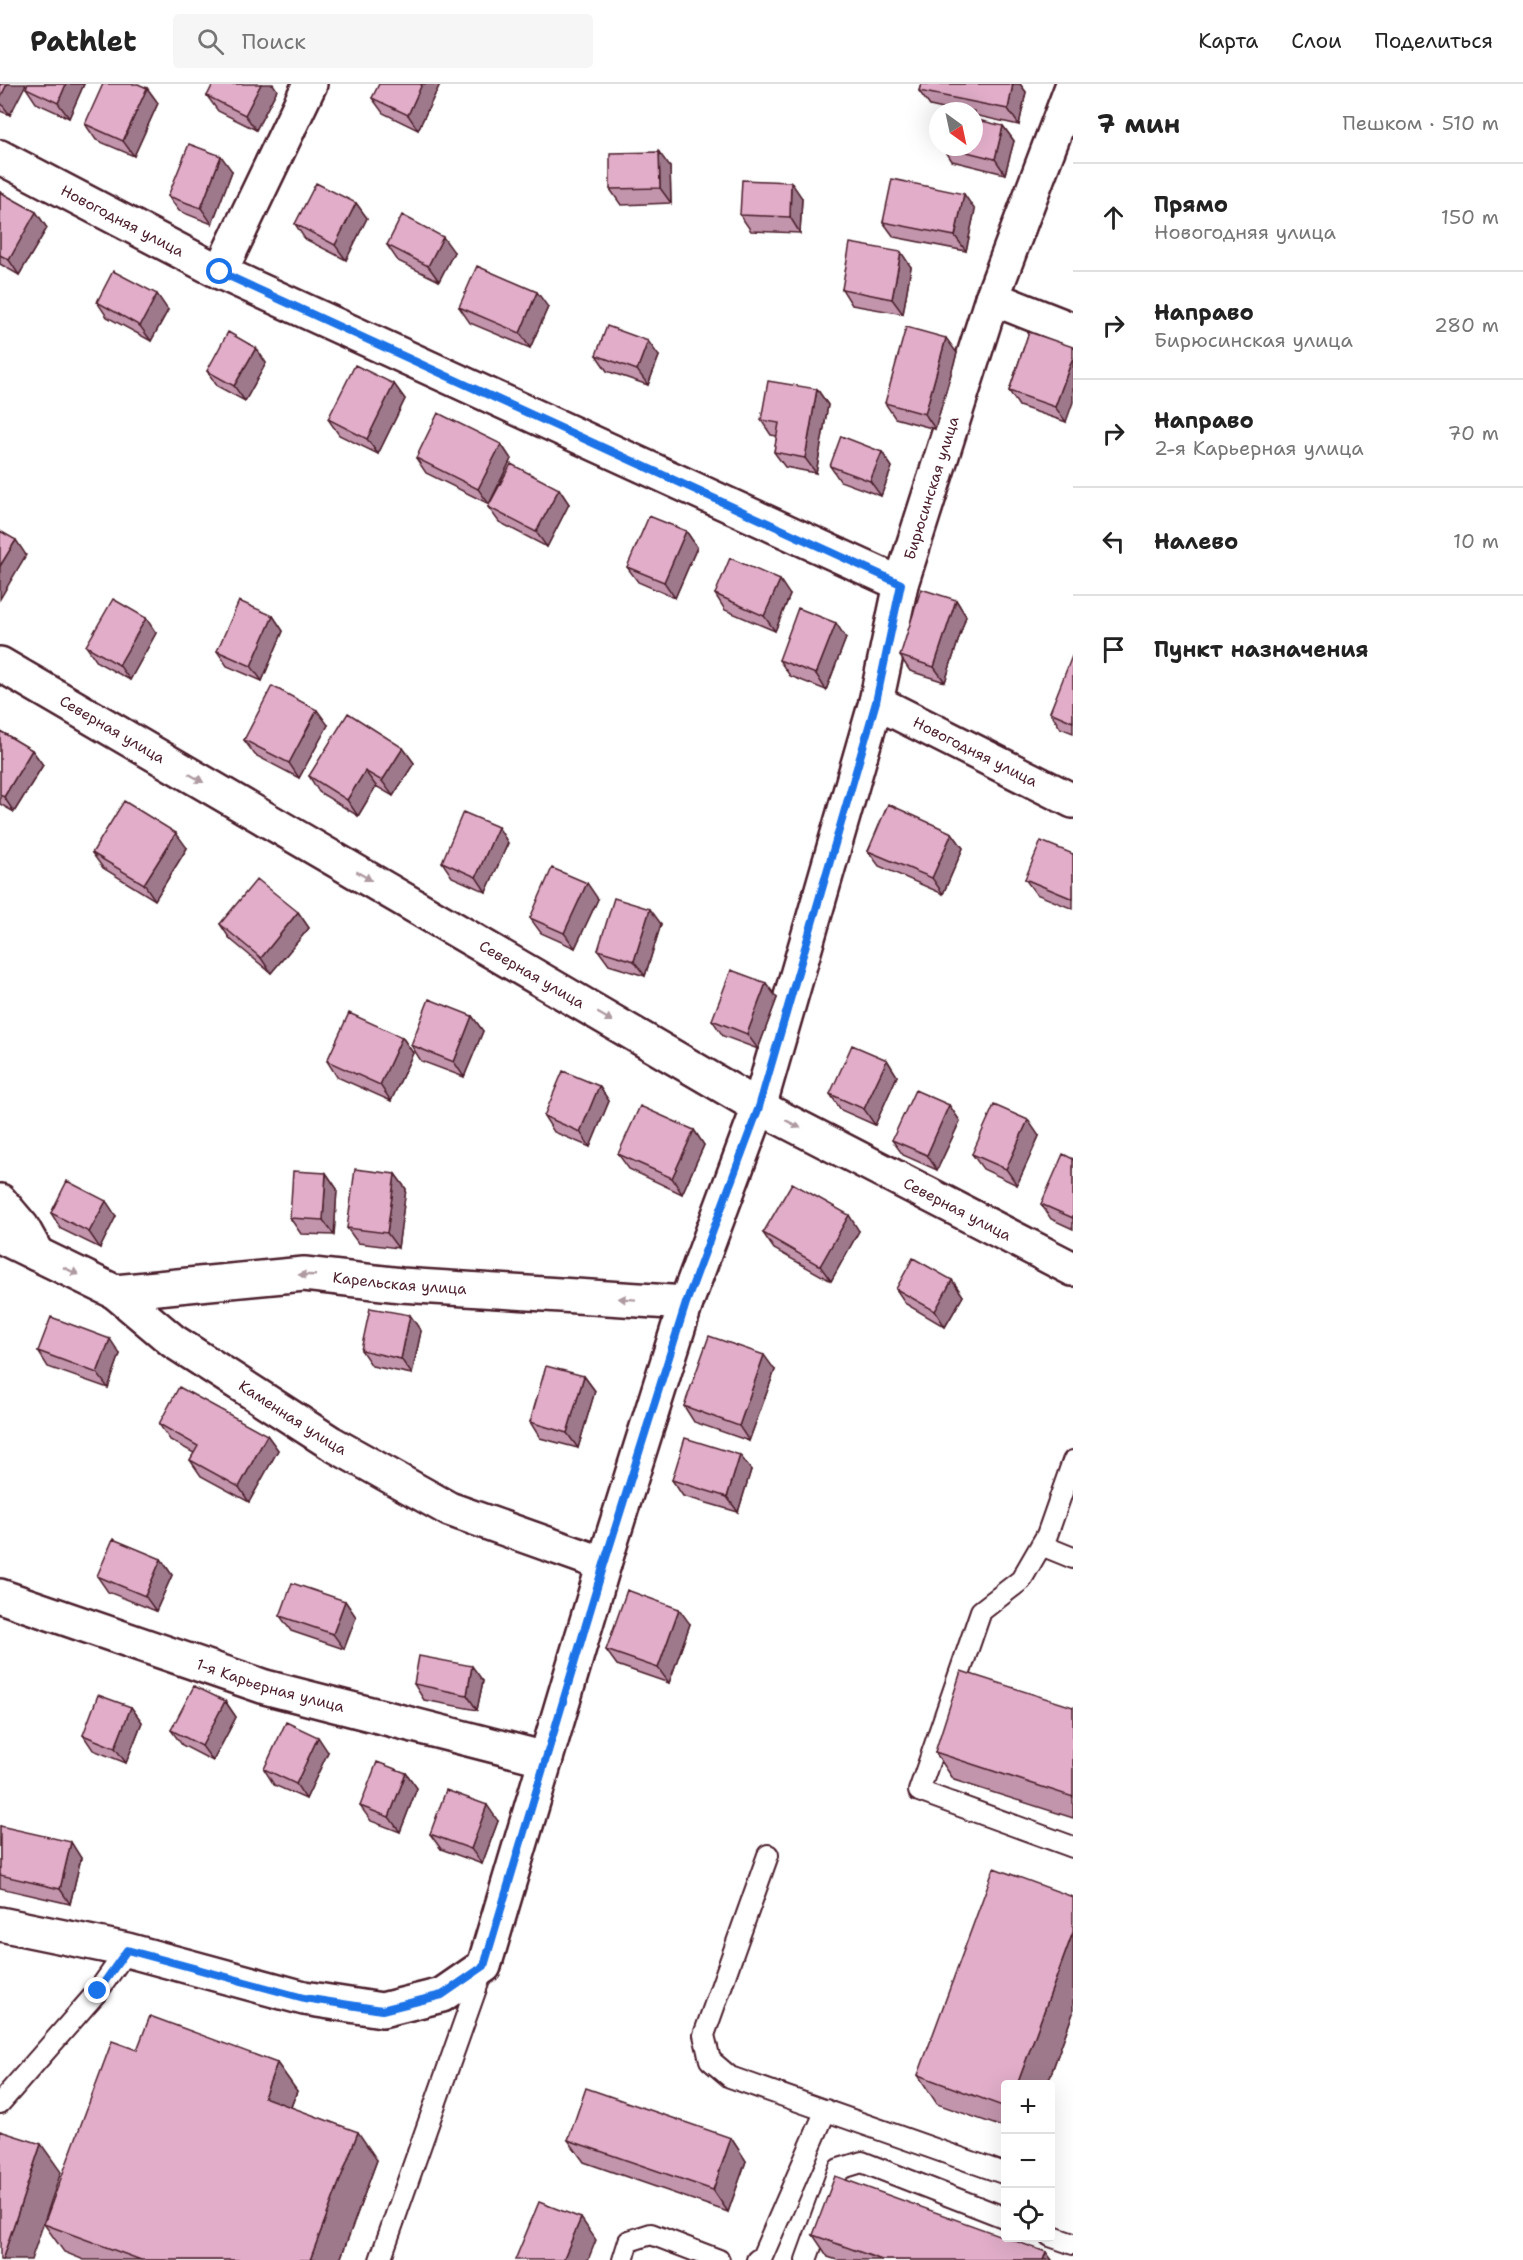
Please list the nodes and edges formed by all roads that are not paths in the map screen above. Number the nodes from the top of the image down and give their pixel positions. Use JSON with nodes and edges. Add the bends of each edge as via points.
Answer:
{"nodes":[{"id":1,"x":310,"y":84,"type":"edge"},
{"id":2,"x":1073,"y":84,"type":"edge"},
{"id":3,"x":0,"y":157,"type":"edge"},
{"id":4,"x":220,"y":272,"type":"junction"},
{"id":5,"x":992,"y":298,"type":"junction"},
{"id":6,"x":1073,"y":330,"type":"edge"},
{"id":7,"x":901,"y":584,"type":"junction"},
{"id":8,"x":0,"y":664,"type":"edge"},
{"id":9,"x":876,"y":702,"type":"junction"},
{"id":10,"x":1073,"y":801,"type":"edge"},
{"id":11,"x":759,"y":1107,"type":"junction"},
{"id":12,"x":0,"y":1201,"type":"edge"},
{"id":13,"x":0,"y":1236,"type":"edge"},
{"id":14,"x":37,"y":1254,"type":"junction"},
{"id":15,"x":1073,"y":1269,"type":"edge"},
{"id":16,"x":115,"y":1292,"type":"junction"},
{"id":17,"x":686,"y":1303,"type":"junction"},
{"id":18,"x":1073,"y":1461,"type":"edge"},
{"id":19,"x":1041,"y":1545,"type":"junction"},
{"id":20,"x":1073,"y":1558,"type":"edge"},
{"id":21,"x":604,"y":1564,"type":"junction"},
{"id":22,"x":0,"y":1596,"type":"edge"},
{"id":23,"x":546,"y":1759,"type":"junction"},
{"id":24,"x":1073,"y":1847,"type":"edge"},
{"id":25,"x":768,"y":1855,"type":"dead end"},
{"id":26,"x":0,"y":1924,"type":"edge"},
{"id":27,"x":127,"y":1950,"type":"junction"},
{"id":28,"x":484,"y":1966,"type":"junction"},
{"id":29,"x":0,"y":2103,"type":"edge"},
{"id":30,"x":826,"y":2110,"type":"junction"},
{"id":31,"x":1001,"y":2173,"type":"edge"},
{"id":32,"x":1001,"y":2216,"type":"edge"},
{"id":33,"x":1055,"y":2238,"type":"edge"},
{"id":34,"x":1073,"y":2244,"type":"edge"},
{"id":35,"x":380,"y":2260,"type":"edge"},
{"id":36,"x":623,"y":2260,"type":"edge"},
{"id":37,"x":720,"y":2260,"type":"edge"},
{"id":38,"x":757,"y":2260,"type":"edge"},
{"id":39,"x":806,"y":2260,"type":"edge"}],
"edges":[{"from":1,"to":4,"type":"street"},
{"from":2,"to":5,"type":"street","name":"Бирюсинская улица"},
{"from":3,"to":4,"type":"street","name":"Новогодняя улица"},
{"from":4,"to":7,"type":"street","name":"Новогодняя улица"},
{"from":5,"to":6,"type":"street"},
{"from":5,"to":7,"type":"street","name":"Бирюсинская улица"},
{"from":7,"to":9,"type":"street","name":"Бирюсинская улица"},
{"from":8,"to":11,"type":"street","name":"Северная улица","one_way":true},
{"from":9,"to":10,"type":"street","name":"Новогодняя улица"},
{"from":9,"to":11,"type":"street","name":"Бирюсинская улица"},
{"from":11,"to":15,"type":"street","name":"Северная улица","one_way":true},
{"from":11,"to":17,"type":"street","name":"Бирюсинская улица"},
{"from":12,"to":14,"type":"street","via":[[22,1227]]},
{"from":13,"to":14,"type":"street","name":"Каменная улица"},
{"from":14,"to":16,"type":"street","name":"Каменная улица","one_way":true},
{"from":17,"to":16,"type":"street","name":"Карельская улица","one_way":true,"via":[[401,1285],[304,1274]]},
{"from":16,"to":21,"type":"street","name":"Каменная улица","via":[[193,1354],[331,1443],[439,1504]]},
{"from":17,"to":21,"type":"street","name":"Бирюсинская улица"},
{"from":18,"to":19,"type":"lane"},
{"from":19,"to":20,"type":"lane"},
{"from":19,"to":24,"type":"lane","via":[[1021,1580],[981,1611],[919,1791]]},
{"from":21,"to":23,"type":"street","name":"Бирюсинская улица"},
{"from":22,"to":23,"type":"street","name":"1-я Карьерная улица","via":[[265,1687]]},
{"from":23,"to":28,"type":"street","name":"Бирюсинская улица"},
{"from":25,"to":30,"type":"lane","via":[[704,2035],[710,2060],[730,2077]]},
{"from":26,"to":27,"type":"street"},
{"from":27,"to":28,"type":"street","via":[[304,1998],[382,2010],[442,1995]]},
{"from":27,"to":29,"type":"lane","via":[[98,1991]]},
{"from":28,"to":35,"type":"lane"},
{"from":30,"to":31,"type":"lane"},
{"from":30,"to":38,"type":"lane","via":[[762,2257]]},
{"from":32,"to":39,"type":"lane","via":[[862,2162],[839,2169]]},
{"from":33,"to":34,"type":"lane"},
{"from":36,"to":37,"type":"lane","via":[[629,2241],[651,2234]]}]}
